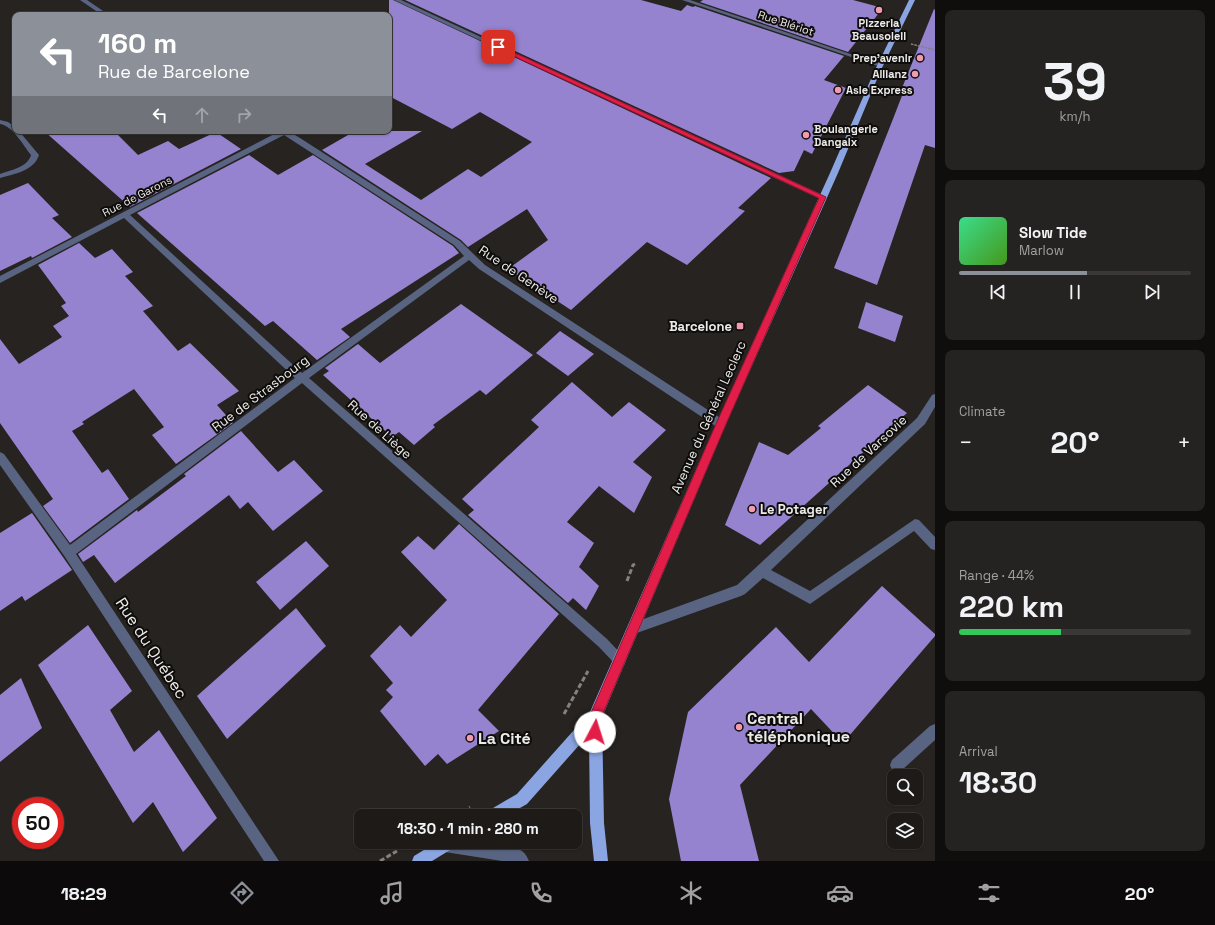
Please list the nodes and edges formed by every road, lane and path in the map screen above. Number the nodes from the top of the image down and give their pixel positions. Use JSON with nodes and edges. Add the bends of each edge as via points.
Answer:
{"nodes":[{"id":1,"x":83,"y":0,"type":"edge"},
{"id":2,"x":397,"y":0,"type":"edge"},
{"id":3,"x":685,"y":0,"type":"edge"},
{"id":4,"x":912,"y":0,"type":"edge"},
{"id":5,"x":101,"y":12,"type":"edge"},
{"id":6,"x":880,"y":65,"type":"junction"},
{"id":7,"x":0,"y":122,"type":"edge"},
{"id":8,"x":12,"y":128,"type":"edge"},
{"id":9,"x":18,"y":134,"type":"edge"},
{"id":10,"x":280,"y":134,"type":"edge"},
{"id":11,"x":288,"y":134,"type":"edge"},
{"id":12,"x":0,"y":176,"type":"edge"},
{"id":13,"x":823,"y":197,"type":"junction"},
{"id":14,"x":125,"y":214,"type":"junction"},
{"id":15,"x":469,"y":256,"type":"junction"},
{"id":16,"x":0,"y":280,"type":"edge"},
{"id":17,"x":302,"y":378,"type":"junction"},
{"id":18,"x":935,"y":398,"type":"edge"},
{"id":19,"x":721,"y":424,"type":"junction"},
{"id":20,"x":0,"y":457,"type":"edge"},
{"id":21,"x":935,"y":545,"type":"edge"},
{"id":22,"x":69,"y":553,"type":"junction"},
{"id":23,"x":666,"y":554,"type":"junction"},
{"id":24,"x":762,"y":571,"type":"junction"},
{"id":25,"x":625,"y":586,"type":"dead end"},
{"id":26,"x":634,"y":628,"type":"junction"},
{"id":27,"x":603,"y":643,"type":"junction"},
{"id":28,"x":620,"y":661,"type":"junction"},
{"id":29,"x":562,"y":716,"type":"dead end"},
{"id":30,"x":595,"y":717,"type":"junction"},
{"id":31,"x":935,"y":731,"type":"edge"},
{"id":32,"x":897,"y":765,"type":"dead end"},
{"id":33,"x":475,"y":804,"type":"dead end"},
{"id":34,"x":468,"y":809,"type":"edge"},
{"id":35,"x":505,"y":809,"type":"edge"},
{"id":36,"x":438,"y":849,"type":"edge"},
{"id":37,"x":479,"y":849,"type":"edge"},
{"id":38,"x":272,"y":861,"type":"edge"},
{"id":39,"x":419,"y":861,"type":"edge"},
{"id":40,"x":522,"y":861,"type":"edge"},
{"id":41,"x":601,"y":861,"type":"edge"}],
"edges":[{"from":1,"to":5,"type":"street"},
{"from":2,"to":13,"type":"street"},
{"from":3,"to":6,"type":"street","name":"Rue Blériot"},
{"from":4,"to":6,"type":"main road","name":"Avenue du Général Leclerc"},
{"from":6,"to":13,"type":"main road","name":"Avenue du Général Leclerc"},
{"from":7,"to":8,"type":"street"},
{"from":9,"to":12,"type":"street","via":[[35,155],[35,159]]},
{"from":10,"to":14,"type":"street","name":"Rue de Garons"},
{"from":11,"to":15,"type":"street","name":"Rue de Genève","via":[[457,243]]},
{"from":13,"to":19,"type":"main road","name":"Avenue du Général Leclerc"},
{"from":14,"to":16,"type":"street","name":"Rue de Garons"},
{"from":14,"to":17,"type":"street","name":"Rue de Liège"},
{"from":15,"to":17,"type":"street","name":"Rue de Strasbourg"},
{"from":15,"to":19,"type":"street","name":"Rue de Genève"},
{"from":17,"to":22,"type":"street","name":"Rue de Strasbourg"},
{"from":17,"to":27,"type":"street","name":"Rue de Liège"},
{"from":18,"to":24,"type":"street","name":"Rue de Varsovie","via":[[921,421]]},
{"from":19,"to":23,"type":"main road","name":"Avenue du Général Leclerc"},
{"from":20,"to":22,"type":"street","name":"Rue du Québec"},
{"from":21,"to":24,"type":"street","via":[[914,524],[810,598]]},
{"from":22,"to":38,"type":"street","name":"Rue du Québec"},
{"from":23,"to":25,"type":"path","via":[[633,565]]},
{"from":23,"to":26,"type":"main road","name":"Avenue du Général Leclerc"},
{"from":24,"to":26,"type":"street","name":"Rue de Varsovie","via":[[741,590]]},
{"from":26,"to":28,"type":"main road","name":"Avenue du Général Leclerc"},
{"from":27,"to":28,"type":"street","name":"Rue de Liège"},
{"from":27,"to":29,"type":"path"},
{"from":28,"to":30,"type":"main road","name":"Avenue du Général Leclerc"},
{"from":30,"to":35,"type":"main road","name":"Avenue du Général Leclerc","via":[[522,799]]},
{"from":30,"to":41,"type":"main road","via":[[597,823]]},
{"from":31,"to":32,"type":"street"},
{"from":33,"to":34,"type":"path"},
{"from":36,"to":39,"type":"main road"},
{"from":37,"to":40,"type":"street","via":[[516,856]]}]}
